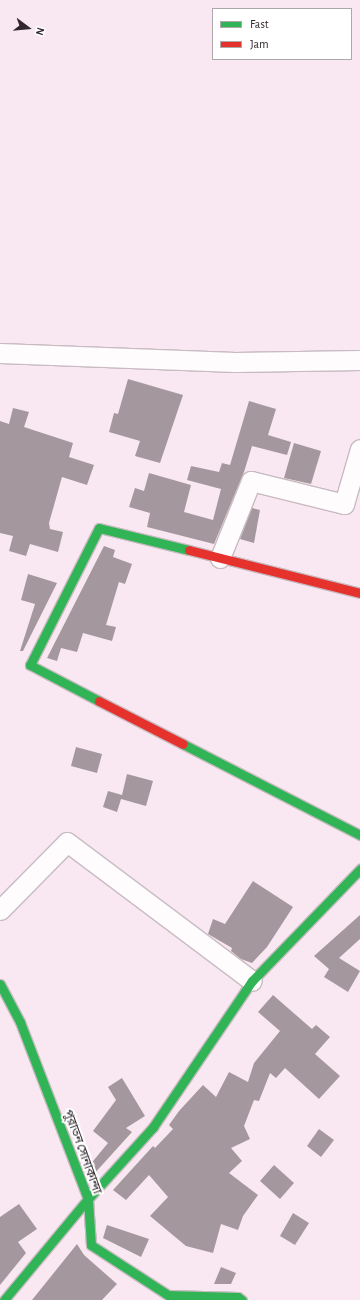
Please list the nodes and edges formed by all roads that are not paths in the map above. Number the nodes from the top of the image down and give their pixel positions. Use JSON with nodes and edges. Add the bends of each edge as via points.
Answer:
{"nodes":[{"id":1,"x":0,"y":353,"type":"edge"},
{"id":2,"x":360,"y":360,"type":"edge"},
{"id":3,"x":360,"y":449,"type":"edge"},
{"id":4,"x":220,"y":558,"type":"junction"},
{"id":5,"x":360,"y":593,"type":"edge"},
{"id":6,"x":360,"y":835,"type":"edge"},
{"id":7,"x":360,"y":869,"type":"edge"},
{"id":8,"x":0,"y":910,"type":"edge"},
{"id":9,"x":252,"y":981,"type":"junction"},
{"id":10,"x":0,"y":984,"type":"edge"},
{"id":11,"x":88,"y":1199,"type":"junction"},
{"id":12,"x":4,"y":1300,"type":"edge"},
{"id":13,"x":242,"y":1300,"type":"edge"}],
"edges":[{"from":1,"to":2,"type":"street","via":[[235,362]]},
{"from":3,"to":4,"type":"street","via":[[344,504],[251,481]]},
{"from":4,"to":5,"type":"street"},
{"from":4,"to":6,"type":"street","via":[[98,528],[30,665]]},
{"from":7,"to":9,"type":"street"},
{"from":8,"to":9,"type":"street","via":[[67,842]]},
{"from":9,"to":11,"type":"street","via":[[153,1127]]},
{"from":10,"to":11,"type":"street","name":"পুরাতন সোনাকান্দা","via":[[20,1022]]},
{"from":11,"to":12,"type":"street"},
{"from":11,"to":13,"type":"street","name":"পুরাতন সোনাকান্দা","via":[[91,1245],[168,1295],[238,1297]]}]}
